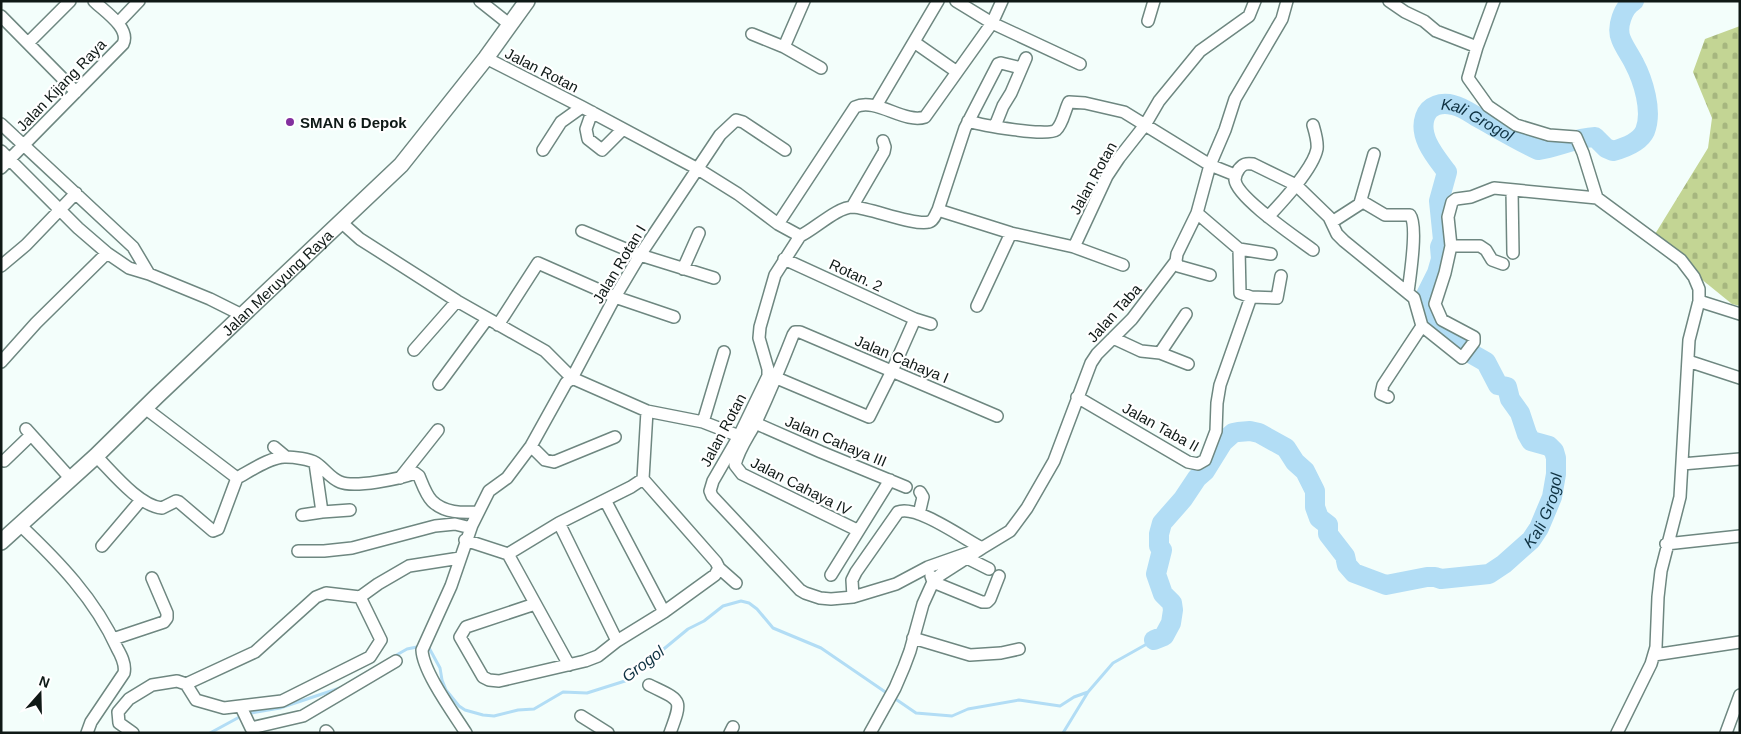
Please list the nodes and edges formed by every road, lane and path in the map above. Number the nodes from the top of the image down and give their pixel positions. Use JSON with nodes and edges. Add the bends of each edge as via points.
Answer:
{"nodes":[{"id":1,"x":70,"y":1,"type":"edge"},
{"id":2,"x":94,"y":1,"type":"edge"},
{"id":3,"x":139,"y":1,"type":"edge"},
{"id":4,"x":480,"y":1,"type":"edge"},
{"id":5,"x":526,"y":1,"type":"edge"},
{"id":6,"x":804,"y":1,"type":"edge"},
{"id":7,"x":938,"y":1,"type":"edge"},
{"id":8,"x":956,"y":1,"type":"edge"},
{"id":9,"x":1002,"y":1,"type":"edge"},
{"id":10,"x":1154,"y":1,"type":"edge"},
{"id":11,"x":1255,"y":1,"type":"edge"},
{"id":12,"x":1288,"y":1,"type":"edge"},
{"id":13,"x":1389,"y":1,"type":"edge"},
{"id":14,"x":1494,"y":1,"type":"edge"},
{"id":15,"x":1,"y":16,"type":"edge"},
{"id":16,"x":1148,"y":21,"type":"dead end"},
{"id":17,"x":118,"y":23,"type":"junction"},
{"id":18,"x":992,"y":23,"type":"junction"},
{"id":19,"x":509,"y":24,"type":"junction"},
{"id":20,"x":752,"y":34,"type":"dead end"},
{"id":21,"x":29,"y":42,"type":"junction"},
{"id":22,"x":914,"y":42,"type":"junction"},
{"id":23,"x":784,"y":46,"type":"junction"},
{"id":24,"x":1477,"y":47,"type":"junction"},
{"id":25,"x":486,"y":58,"type":"junction"},
{"id":26,"x":1080,"y":64,"type":"dead end"},
{"id":27,"x":821,"y":68,"type":"dead end"},
{"id":28,"x":957,"y":72,"type":"junction"},
{"id":29,"x":76,"y":92,"type":"junction"},
{"id":30,"x":876,"y":106,"type":"junction"},
{"id":31,"x":587,"y":109,"type":"junction"},
{"id":32,"x":968,"y":120,"type":"junction"},
{"id":33,"x":1,"y":124,"type":"edge"},
{"id":34,"x":1145,"y":124,"type":"junction"},
{"id":35,"x":1313,"y":125,"type":"dead end"},
{"id":36,"x":995,"y":126,"type":"junction"},
{"id":37,"x":623,"y":129,"type":"junction"},
{"id":38,"x":883,"y":141,"type":"dead end"},
{"id":39,"x":24,"y":145,"type":"junction"},
{"id":40,"x":543,"y":150,"type":"dead end"},
{"id":41,"x":785,"y":150,"type":"dead end"},
{"id":42,"x":1374,"y":154,"type":"dead end"},
{"id":43,"x":6,"y":155,"type":"edge"},
{"id":44,"x":1210,"y":165,"type":"junction"},
{"id":45,"x":1,"y":168,"type":"edge"},
{"id":46,"x":698,"y":169,"type":"junction"},
{"id":47,"x":1236,"y":175,"type":"junction"},
{"id":48,"x":1296,"y":185,"type":"junction"},
{"id":49,"x":1512,"y":190,"type":"junction"},
{"id":50,"x":76,"y":193,"type":"junction"},
{"id":51,"x":1597,"y":198,"type":"junction"},
{"id":52,"x":1360,"y":203,"type":"junction"},
{"id":53,"x":852,"y":207,"type":"junction"},
{"id":54,"x":60,"y":210,"type":"junction"},
{"id":55,"x":938,"y":210,"type":"junction"},
{"id":56,"x":1197,"y":213,"type":"junction"},
{"id":57,"x":1268,"y":217,"type":"junction"},
{"id":58,"x":341,"y":222,"type":"junction"},
{"id":59,"x":1332,"y":222,"type":"junction"},
{"id":60,"x":778,"y":224,"type":"junction"},
{"id":61,"x":582,"y":231,"type":"dead end"},
{"id":62,"x":1011,"y":233,"type":"junction"},
{"id":63,"x":699,"y":234,"type":"dead end"},
{"id":64,"x":800,"y":236,"type":"junction"},
{"id":65,"x":1451,"y":246,"type":"junction"},
{"id":66,"x":1074,"y":247,"type":"junction"},
{"id":67,"x":1239,"y":249,"type":"junction"},
{"id":68,"x":1313,"y":250,"type":"dead end"},
{"id":69,"x":107,"y":253,"type":"junction"},
{"id":70,"x":1513,"y":253,"type":"dead end"},
{"id":71,"x":1271,"y":254,"type":"dead end"},
{"id":72,"x":640,"y":255,"type":"junction"},
{"id":73,"x":784,"y":259,"type":"junction"},
{"id":74,"x":1176,"y":261,"type":"junction"},
{"id":75,"x":1503,"y":264,"type":"dead end"},
{"id":76,"x":1123,"y":265,"type":"dead end"},
{"id":77,"x":1,"y":266,"type":"edge"},
{"id":78,"x":683,"y":269,"type":"junction"},
{"id":79,"x":149,"y":274,"type":"junction"},
{"id":80,"x":1210,"y":275,"type":"dead end"},
{"id":81,"x":1281,"y":276,"type":"dead end"},
{"id":82,"x":714,"y":278,"type":"dead end"},
{"id":83,"x":1408,"y":292,"type":"junction"},
{"id":84,"x":615,"y":297,"type":"junction"},
{"id":85,"x":1251,"y":298,"type":"junction"},
{"id":86,"x":1425,"y":300,"type":"junction"},
{"id":87,"x":1699,"y":300,"type":"junction"},
{"id":88,"x":456,"y":301,"type":"junction"},
{"id":89,"x":977,"y":306,"type":"dead end"},
{"id":90,"x":1186,"y":314,"type":"dead end"},
{"id":91,"x":1740,"y":314,"type":"edge"},
{"id":92,"x":242,"y":315,"type":"junction"},
{"id":93,"x":674,"y":317,"type":"dead end"},
{"id":94,"x":487,"y":319,"type":"junction"},
{"id":95,"x":915,"y":319,"type":"junction"},
{"id":96,"x":931,"y":324,"type":"dead end"},
{"id":97,"x":498,"y":325,"type":"junction"},
{"id":98,"x":1422,"y":326,"type":"junction"},
{"id":99,"x":1112,"y":338,"type":"junction"},
{"id":100,"x":414,"y":350,"type":"dead end"},
{"id":101,"x":724,"y":352,"type":"dead end"},
{"id":102,"x":1160,"y":353,"type":"junction"},
{"id":103,"x":1688,"y":361,"type":"junction"},
{"id":104,"x":1,"y":362,"type":"edge"},
{"id":105,"x":1188,"y":364,"type":"dead end"},
{"id":106,"x":892,"y":371,"type":"junction"},
{"id":107,"x":777,"y":376,"type":"junction"},
{"id":108,"x":572,"y":378,"type":"junction"},
{"id":109,"x":1740,"y":378,"type":"edge"},
{"id":110,"x":439,"y":384,"type":"dead end"},
{"id":111,"x":1079,"y":393,"type":"junction"},
{"id":112,"x":1388,"y":397,"type":"dead end"},
{"id":113,"x":145,"y":408,"type":"junction"},
{"id":114,"x":648,"y":411,"type":"junction"},
{"id":115,"x":997,"y":416,"type":"dead end"},
{"id":116,"x":703,"y":422,"type":"junction"},
{"id":117,"x":755,"y":423,"type":"junction"},
{"id":118,"x":438,"y":430,"type":"dead end"},
{"id":119,"x":739,"y":436,"type":"junction"},
{"id":120,"x":615,"y":437,"type":"dead end"},
{"id":121,"x":531,"y":446,"type":"junction"},
{"id":122,"x":274,"y":447,"type":"dead end"},
{"id":123,"x":96,"y":456,"type":"junction"},
{"id":124,"x":286,"y":456,"type":"junction"},
{"id":125,"x":1740,"y":459,"type":"edge"},
{"id":126,"x":4,"y":461,"type":"dead end"},
{"id":127,"x":315,"y":463,"type":"junction"},
{"id":128,"x":1682,"y":464,"type":"junction"},
{"id":129,"x":237,"y":478,"type":"junction"},
{"id":130,"x":400,"y":478,"type":"junction"},
{"id":131,"x":71,"y":479,"type":"junction"},
{"id":132,"x":643,"y":479,"type":"junction"},
{"id":133,"x":890,"y":480,"type":"junction"},
{"id":134,"x":906,"y":486,"type":"dead end"},
{"id":135,"x":920,"y":492,"type":"dead end"},
{"id":136,"x":141,"y":500,"type":"junction"},
{"id":137,"x":605,"y":500,"type":"junction"},
{"id":138,"x":350,"y":510,"type":"dead end"},
{"id":139,"x":322,"y":512,"type":"junction"},
{"id":140,"x":919,"y":514,"type":"junction"},
{"id":141,"x":302,"y":515,"type":"dead end"},
{"id":142,"x":474,"y":520,"type":"junction"},
{"id":143,"x":559,"y":523,"type":"junction"},
{"id":144,"x":20,"y":525,"type":"junction"},
{"id":145,"x":857,"y":530,"type":"junction"},
{"id":146,"x":1740,"y":536,"type":"edge"},
{"id":147,"x":465,"y":540,"type":"junction"},
{"id":148,"x":1,"y":542,"type":"edge"},
{"id":149,"x":1666,"y":544,"type":"junction"},
{"id":150,"x":102,"y":546,"type":"dead end"},
{"id":151,"x":982,"y":548,"type":"junction"},
{"id":152,"x":298,"y":551,"type":"dead end"},
{"id":153,"x":508,"y":554,"type":"junction"},
{"id":154,"x":460,"y":558,"type":"junction"},
{"id":155,"x":967,"y":558,"type":"junction"},
{"id":156,"x":719,"y":568,"type":"junction"},
{"id":157,"x":928,"y":568,"type":"junction"},
{"id":158,"x":831,"y":575,"type":"dead end"},
{"id":159,"x":152,"y":578,"type":"dead end"},
{"id":160,"x":933,"y":582,"type":"junction"},
{"id":161,"x":736,"y":583,"type":"dead end"},
{"id":162,"x":853,"y":597,"type":"junction"},
{"id":163,"x":360,"y":598,"type":"junction"},
{"id":164,"x":535,"y":604,"type":"junction"},
{"id":165,"x":664,"y":612,"type":"junction"},
{"id":166,"x":913,"y":638,"type":"junction"},
{"id":167,"x":113,"y":639,"type":"junction"},
{"id":168,"x":617,"y":641,"type":"junction"},
{"id":169,"x":1740,"y":642,"type":"edge"},
{"id":170,"x":1019,"y":649,"type":"dead end"},
{"id":171,"x":1654,"y":655,"type":"junction"},
{"id":172,"x":396,"y":661,"type":"dead end"},
{"id":173,"x":569,"y":665,"type":"junction"},
{"id":174,"x":186,"y":684,"type":"junction"},
{"id":175,"x":649,"y":685,"type":"dead end"},
{"id":176,"x":1740,"y":694,"type":"edge"},
{"id":177,"x":581,"y":716,"type":"dead end"},
{"id":178,"x":246,"y":720,"type":"edge"},
{"id":179,"x":87,"y":733,"type":"edge"},
{"id":180,"x":133,"y":733,"type":"edge"},
{"id":181,"x":466,"y":733,"type":"edge"},
{"id":182,"x":608,"y":733,"type":"edge"},
{"id":183,"x":670,"y":733,"type":"edge"},
{"id":184,"x":870,"y":733,"type":"edge"},
{"id":185,"x":1617,"y":733,"type":"edge"},
{"id":186,"x":1726,"y":733,"type":"edge"}],
"edges":[{"from":1,"to":21,"type":"street"},
{"from":2,"to":17,"type":"street"},
{"from":3,"to":17,"type":"street"},
{"from":4,"to":19,"type":"street"},
{"from":5,"to":19,"type":"main road","name":"Jalan Meruyung Raya"},
{"from":6,"to":23,"type":"street"},
{"from":7,"to":22,"type":"street"},
{"from":8,"to":18,"type":"street"},
{"from":9,"to":18,"type":"street"},
{"from":10,"to":16,"type":"street"},
{"from":11,"to":34,"type":"street","name":"Jalan Rotan","via":[[1249,16],[1200,51],[1159,101]]},
{"from":12,"to":44,"type":"street","name":"Jalan Taba","via":[[1282,19],[1235,99]]},
{"from":13,"to":24,"type":"street","via":[[1436,31]]},
{"from":14,"to":24,"type":"street"},
{"from":15,"to":21,"type":"street"},
{"from":17,"to":29,"type":"street","name":"Jalan Kijang Raya","via":[[126,38],[123,44]]},
{"from":18,"to":26,"type":"street"},
{"from":18,"to":28,"type":"street"},
{"from":19,"to":25,"type":"main road","name":"Jalan Meruyung Raya"},
{"from":20,"to":23,"type":"street"},
{"from":21,"to":29,"type":"street"},
{"from":22,"to":28,"type":"street"},
{"from":22,"to":30,"type":"street"},
{"from":23,"to":27,"type":"street"},
{"from":24,"to":51,"type":"street","via":[[1468,78],[1488,106],[1532,130],[1576,137]]},
{"from":25,"to":31,"type":"street","name":"Jalan Rotan"},
{"from":25,"to":58,"type":"main road","name":"Jalan Meruyung Raya","via":[[401,165]]},
{"from":28,"to":30,"type":"street","via":[[924,117],[917,118]]},
{"from":29,"to":39,"type":"street","name":"Jalan Kijang Raya"},
{"from":30,"to":60,"type":"street","via":[[856,107]]},
{"from":31,"to":37,"type":"street","name":"Jalan Rotan"},
{"from":31,"to":37,"type":"street","via":[[588,140],[602,150]]},
{"from":31,"to":40,"type":"street","via":[[561,122]]},
{"from":32,"to":36,"type":"street"},
{"from":32,"to":36,"type":"street","via":[[998,64],[1024,63]]},
{"from":32,"to":55,"type":"street"},
{"from":33,"to":39,"type":"street"},
{"from":34,"to":36,"type":"street","via":[[1124,112],[1071,101],[1059,127],[1052,132]]},
{"from":34,"to":44,"type":"street"},
{"from":34,"to":66,"type":"street","name":"Jalan Rotan","via":[[1107,176]]},
{"from":35,"to":48,"type":"street","via":[[1317,149]]},
{"from":37,"to":46,"type":"street","name":"Jalan Rotan"},
{"from":38,"to":53,"type":"street","via":[[884,152]]},
{"from":39,"to":43,"type":"street","name":"Jalan Kijang Raya"},
{"from":39,"to":50,"type":"street"},
{"from":41,"to":46,"type":"street","name":"Jalan Rotan I","via":[[736,120],[720,135]]},
{"from":42,"to":52,"type":"street"},
{"from":43,"to":45,"type":"street","name":"Jalan Kijang Raya"},
{"from":43,"to":54,"type":"street"},
{"from":44,"to":47,"type":"street"},
{"from":44,"to":56,"type":"street","name":"Jalan Taba"},
{"from":46,"to":60,"type":"street","name":"Jalan Rotan"},
{"from":46,"to":72,"type":"street","name":"Jalan Rotan I"},
{"from":47,"to":48,"type":"street","via":[[1242,166],[1250,163]]},
{"from":47,"to":57,"type":"street","via":[[1239,189]]},
{"from":48,"to":57,"type":"street"},
{"from":48,"to":59,"type":"street"},
{"from":49,"to":51,"type":"street"},
{"from":49,"to":65,"type":"street","via":[[1494,188],[1452,202],[1448,216]]},
{"from":49,"to":70,"type":"street"},
{"from":50,"to":54,"type":"street"},
{"from":50,"to":79,"type":"street","via":[[132,247]]},
{"from":51,"to":87,"type":"street","via":[[1682,260],[1694,277]]},
{"from":52,"to":59,"type":"street"},
{"from":52,"to":83,"type":"street","via":[[1366,203],[1385,215],[1407,214],[1412,217],[1413,254]]},
{"from":53,"to":55,"type":"street","via":[[929,222]]},
{"from":53,"to":64,"type":"street","via":[[836,212]]},
{"from":54,"to":69,"type":"street"},
{"from":54,"to":77,"type":"street"},
{"from":55,"to":62,"type":"street"},
{"from":56,"to":67,"type":"street"},
{"from":56,"to":74,"type":"street","name":"Jalan Taba"},
{"from":57,"to":68,"type":"street"},
{"from":58,"to":88,"type":"street","via":[[360,239]]},
{"from":58,"to":92,"type":"main road","name":"Jalan Meruyung Raya"},
{"from":59,"to":83,"type":"street","via":[[1344,241]]},
{"from":60,"to":64,"type":"street","name":"Jalan Rotan"},
{"from":61,"to":72,"type":"street"},
{"from":62,"to":66,"type":"street"},
{"from":62,"to":89,"type":"street"},
{"from":63,"to":78,"type":"street"},
{"from":64,"to":73,"type":"street","name":"Jalan Rotan"},
{"from":65,"to":75,"type":"street","via":[[1480,246],[1492,260]]},
{"from":65,"to":86,"type":"street","via":[[1445,273]]},
{"from":66,"to":76,"type":"street"},
{"from":67,"to":71,"type":"street"},
{"from":67,"to":85,"type":"street","via":[[1239,290]]},
{"from":69,"to":79,"type":"street","via":[[129,268]]},
{"from":69,"to":104,"type":"street"},
{"from":72,"to":78,"type":"street"},
{"from":72,"to":84,"type":"street","name":"Jalan Rotan I"},
{"from":73,"to":95,"type":"street","name":"Rotan. 2"},
{"from":73,"to":119,"type":"street","name":"Jalan Rotan","via":[[775,275],[760,327],[759,338],[768,376]]},
{"from":74,"to":80,"type":"street","via":[[1178,266]]},
{"from":74,"to":99,"type":"street","name":"Jalan Taba","via":[[1132,319]]},
{"from":78,"to":82,"type":"street"},
{"from":79,"to":92,"type":"street"},
{"from":81,"to":85,"type":"street","via":[[1277,298]]},
{"from":83,"to":86,"type":"street"},
{"from":84,"to":93,"type":"street"},
{"from":84,"to":97,"type":"street","via":[[538,263]]},
{"from":84,"to":108,"type":"street","name":"Jalan Rotan I"},
{"from":85,"to":111,"type":"street","name":"Jalan Taba II","via":[[1223,376],[1217,403],[1216,431],[1205,460],[1198,464],[1188,462]]},
{"from":86,"to":98,"type":"street"},
{"from":86,"to":98,"type":"street","via":[[1435,304],[1442,320],[1473,336],[1474,342],[1466,355],[1460,357]]},
{"from":87,"to":91,"type":"street"},
{"from":87,"to":103,"type":"street","via":[[1690,331]]},
{"from":88,"to":94,"type":"street"},
{"from":88,"to":100,"type":"street"},
{"from":90,"to":102,"type":"street"},
{"from":92,"to":113,"type":"main road","name":"Jalan Meruyung Raya"},
{"from":94,"to":97,"type":"street"},
{"from":94,"to":110,"type":"street"},
{"from":95,"to":96,"type":"street","name":"Rotan. 2"},
{"from":95,"to":106,"type":"street"},
{"from":97,"to":108,"type":"street","via":[[544,352]]},
{"from":98,"to":112,"type":"street","via":[[1383,385],[1381,394]]},
{"from":99,"to":102,"type":"street","via":[[1141,350]]},
{"from":99,"to":111,"type":"street","name":"Jalan Taba","via":[[1094,359]]},
{"from":101,"to":116,"type":"street"},
{"from":102,"to":105,"type":"street"},
{"from":103,"to":109,"type":"street"},
{"from":103,"to":128,"type":"street"},
{"from":106,"to":107,"type":"street","name":"Jalan Cahaya I","via":[[795,332]]},
{"from":106,"to":107,"type":"street","via":[[870,417]]},
{"from":106,"to":115,"type":"street","name":"Jalan Cahaya I"},
{"from":107,"to":117,"type":"street"},
{"from":108,"to":114,"type":"street"},
{"from":108,"to":121,"type":"street","name":"Jalan Rotan I","via":[[566,383]]},
{"from":111,"to":151,"type":"street","name":"Jalan Rotan","via":[[1054,461],[1027,508],[1010,531]]},
{"from":113,"to":123,"type":"main road","name":"Jalan Meruyung Raya"},
{"from":113,"to":129,"type":"street"},
{"from":114,"to":116,"type":"street"},
{"from":114,"to":132,"type":"street"},
{"from":116,"to":119,"type":"street"},
{"from":117,"to":133,"type":"street","name":"Jalan Cahaya III"},
{"from":117,"to":145,"type":"street","name":"Jalan Cahaya IV","via":[[738,452],[735,465],[742,474]]},
{"from":118,"to":130,"type":"street"},
{"from":119,"to":162,"type":"street","name":"Jalan Rotan","via":[[713,481],[712,496],[800,590],[820,598]]},
{"from":120,"to":121,"type":"street","via":[[554,462],[545,460]]},
{"from":121,"to":142,"type":"street","name":"Jalan Rotan I","via":[[507,478],[489,490]]},
{"from":122,"to":124,"type":"street"},
{"from":123,"to":131,"type":"main road","name":"Jalan Meruyung Raya"},
{"from":123,"to":136,"type":"street"},
{"from":124,"to":127,"type":"street"},
{"from":124,"to":129,"type":"street"},
{"from":125,"to":128,"type":"street"},
{"from":126,"to":131,"type":"street","via":[[28,432]]},
{"from":127,"to":130,"type":"street","via":[[331,477],[350,485]]},
{"from":127,"to":139,"type":"street"},
{"from":128,"to":149,"type":"street","via":[[1680,497]]},
{"from":129,"to":136,"type":"street","via":[[216,531],[176,501],[162,508]]},
{"from":130,"to":142,"type":"street","via":[[415,474],[431,500]]},
{"from":131,"to":144,"type":"main road","name":"Jalan Meruyung Raya"},
{"from":132,"to":137,"type":"street"},
{"from":132,"to":156,"type":"street"},
{"from":133,"to":134,"type":"street","name":"Jalan Cahaya III"},
{"from":133,"to":145,"type":"street"},
{"from":135,"to":140,"type":"street","via":[[923,497]]},
{"from":136,"to":150,"type":"street"},
{"from":137,"to":143,"type":"street"},
{"from":137,"to":165,"type":"street"},
{"from":138,"to":139,"type":"street"},
{"from":139,"to":141,"type":"street"},
{"from":140,"to":151,"type":"street"},
{"from":140,"to":162,"type":"street","via":[[905,510],[898,512],[856,572],[852,580]]},
{"from":142,"to":147,"type":"street","name":"Jalan Rotan I"},
{"from":142,"to":152,"type":"street","via":[[435,526],[352,548]]},
{"from":143,"to":153,"type":"street"},
{"from":143,"to":168,"type":"street"},
{"from":144,"to":148,"type":"main road","name":"Jalan Meruyung Raya"},
{"from":144,"to":167,"type":"street","via":[[81,588]]},
{"from":145,"to":158,"type":"street"},
{"from":146,"to":149,"type":"street"},
{"from":147,"to":153,"type":"street"},
{"from":147,"to":154,"type":"street","name":"Jalan Rotan I"},
{"from":149,"to":171,"type":"street"},
{"from":151,"to":155,"type":"street"},
{"from":151,"to":157,"type":"street","name":"Jalan Rotan"},
{"from":153,"to":164,"type":"street"},
{"from":154,"to":163,"type":"street","via":[[410,566]]},
{"from":154,"to":181,"type":"street","name":"Jalan Rotan I","via":[[426,642],[423,658],[438,690]]},
{"from":155,"to":160,"type":"street"},
{"from":155,"to":160,"type":"street","via":[[994,573],[987,602]]},
{"from":156,"to":161,"type":"street"},
{"from":156,"to":165,"type":"street","via":[[715,576]]},
{"from":157,"to":160,"type":"street"},
{"from":157,"to":162,"type":"street","name":"Jalan Rotan","via":[[896,584]]},
{"from":159,"to":167,"type":"street","via":[[167,618],[164,622]]},
{"from":160,"to":166,"type":"street"},
{"from":163,"to":174,"type":"street","via":[[326,593],[316,597],[254,652]]},
{"from":163,"to":178,"type":"street","via":[[381,640],[370,657]]},
{"from":164,"to":173,"type":"street"},
{"from":164,"to":173,"type":"street","via":[[466,628],[460,637],[483,677],[489,680],[499,681]]},
{"from":165,"to":168,"type":"street"},
{"from":166,"to":170,"type":"street","via":[[970,655]]},
{"from":166,"to":184,"type":"street","via":[[895,688]]},
{"from":167,"to":179,"type":"street","via":[[123,660],[124,673]]},
{"from":168,"to":173,"type":"street","via":[[598,656]]},
{"from":169,"to":171,"type":"street"},
{"from":171,"to":185,"type":"street"},
{"from":172,"to":178,"type":"street","via":[[303,716]]},
{"from":174,"to":178,"type":"street","via":[[196,700],[224,708]]},
{"from":174,"to":180,"type":"street","via":[[152,685],[129,699],[118,712],[119,723]]},
{"from":175,"to":183,"type":"street","via":[[676,699],[678,710]]},
{"from":176,"to":186,"type":"street"},
{"from":177,"to":182,"type":"street"}]}
